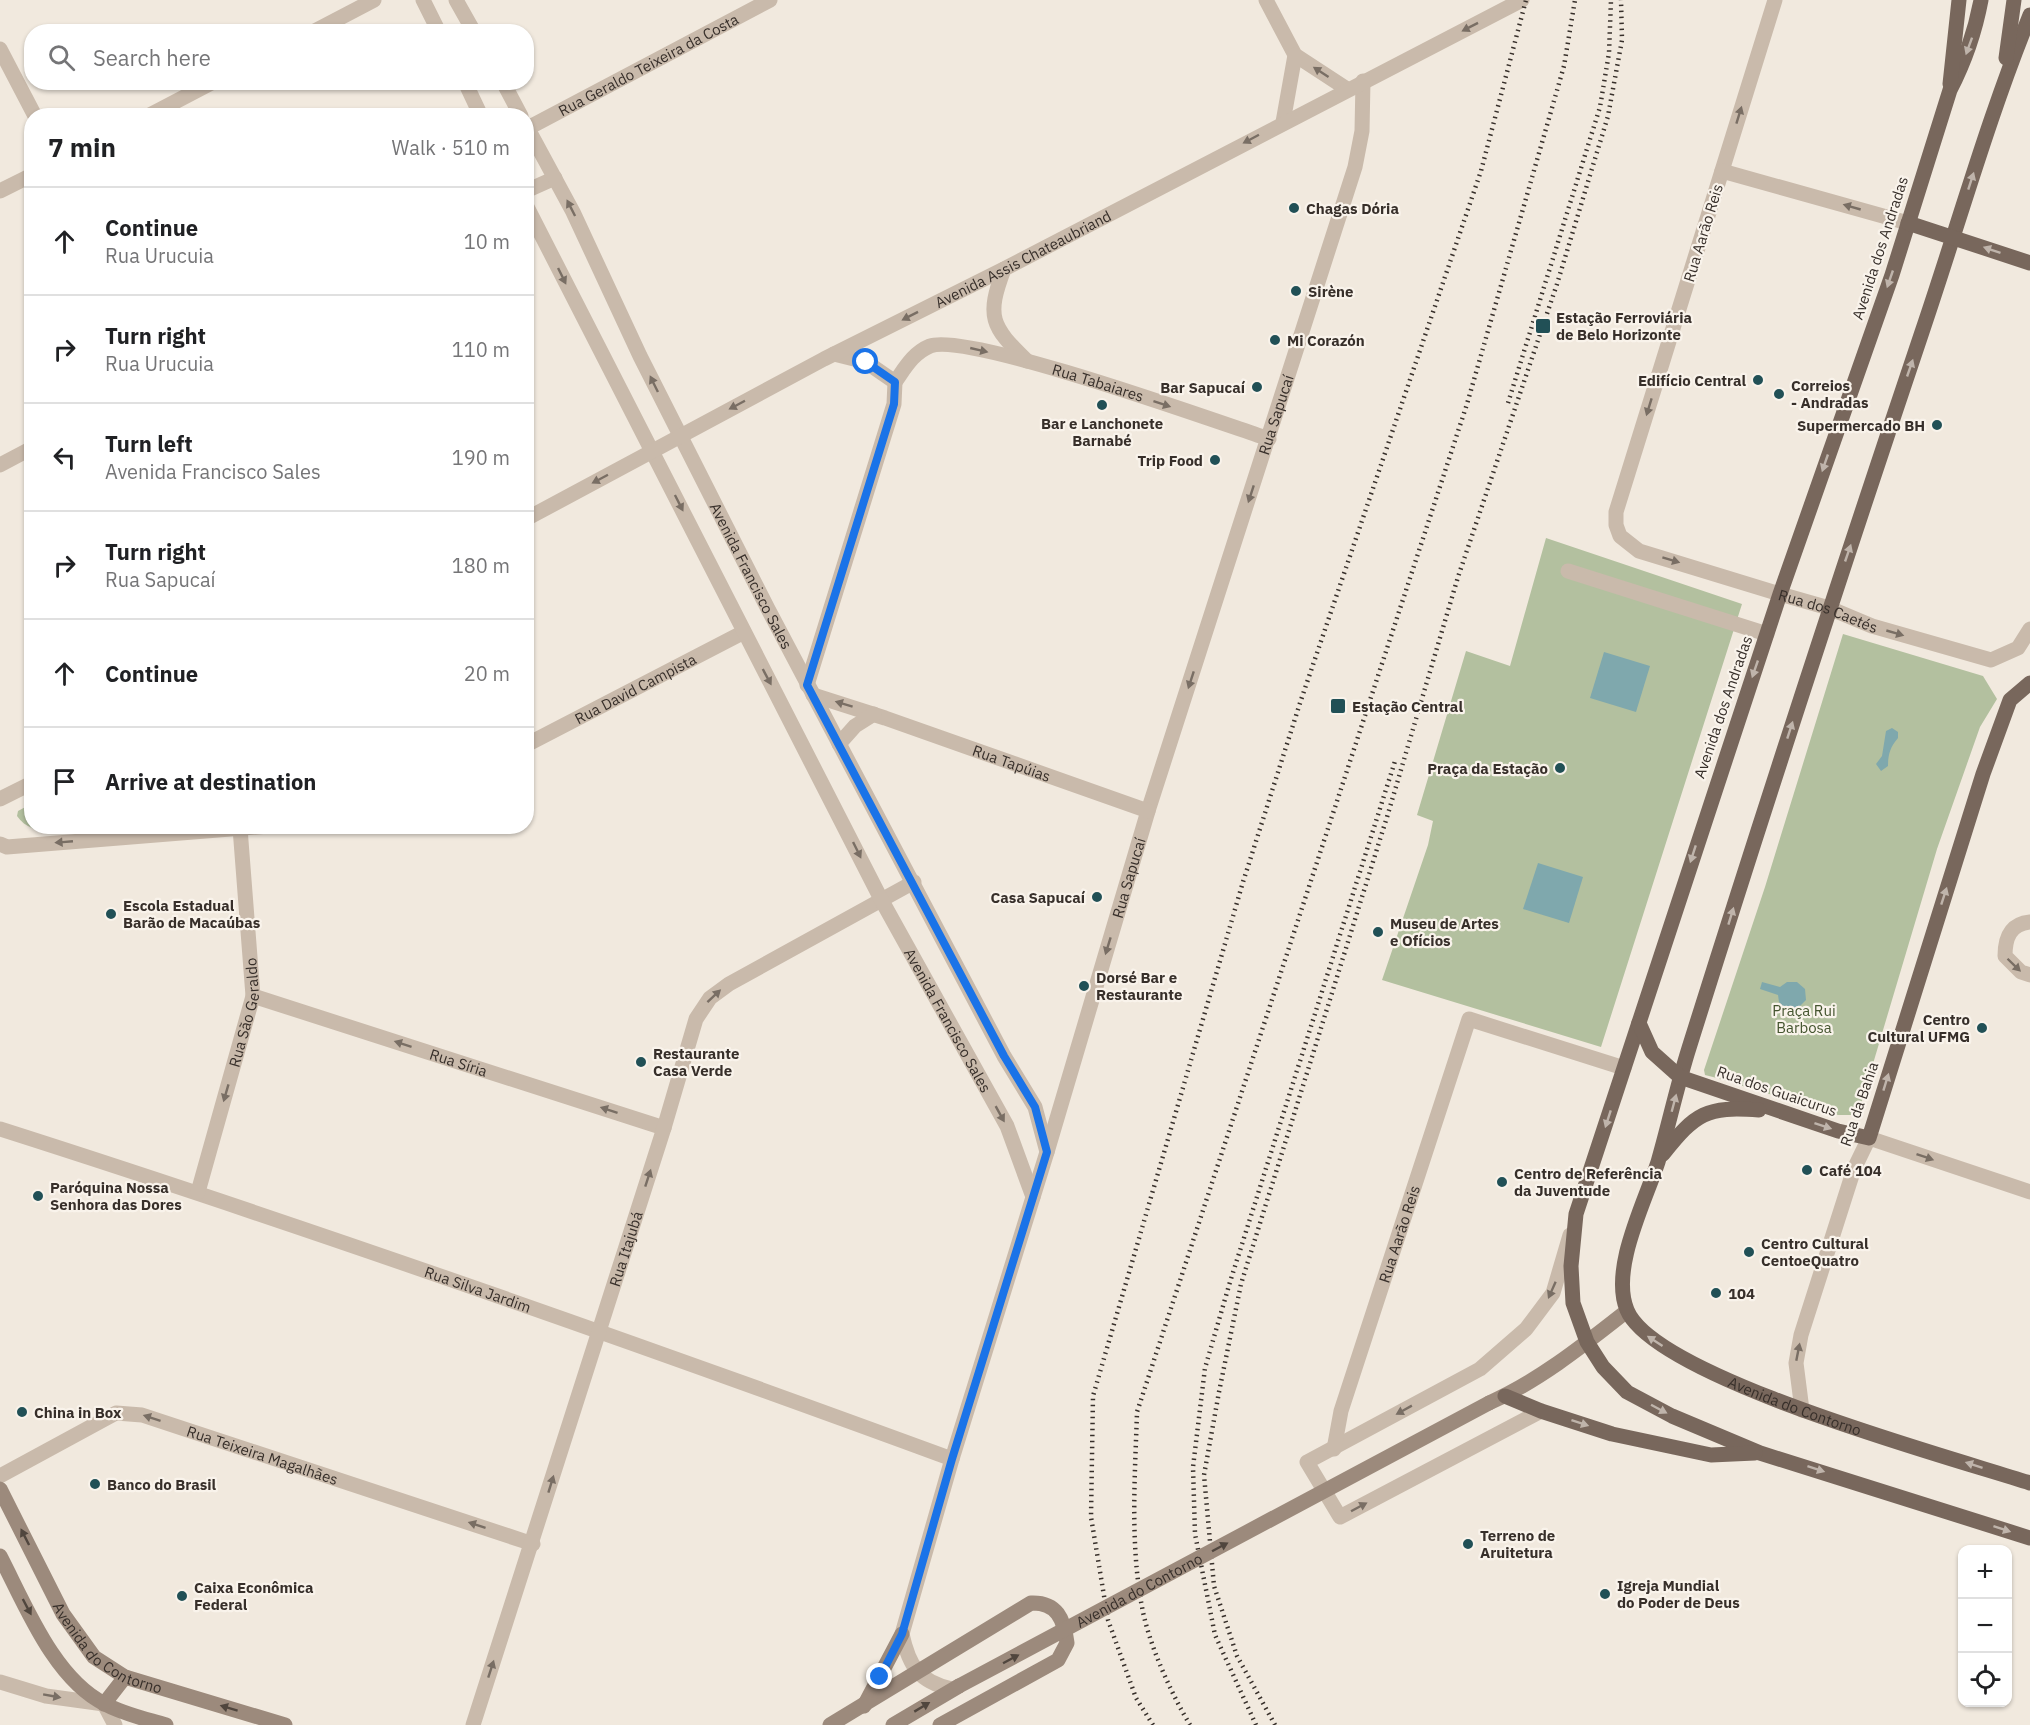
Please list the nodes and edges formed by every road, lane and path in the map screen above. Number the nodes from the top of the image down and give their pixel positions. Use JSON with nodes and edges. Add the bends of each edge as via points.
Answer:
{"nodes":[{"id":1,"x":374,"y":0,"type":"edge"},
{"id":2,"x":423,"y":0,"type":"edge"},
{"id":3,"x":456,"y":0,"type":"edge"},
{"id":4,"x":770,"y":0,"type":"edge"},
{"id":5,"x":1266,"y":0,"type":"edge"},
{"id":6,"x":1522,"y":0,"type":"edge"},
{"id":7,"x":1959,"y":0,"type":"edge"},
{"id":8,"x":1981,"y":0,"type":"edge"},
{"id":9,"x":2014,"y":0,"type":"edge"},
{"id":10,"x":1774,"y":1,"type":"edge"},
{"id":11,"x":2030,"y":15,"type":"edge"},
{"id":12,"x":328,"y":24,"type":"edge"},
{"id":13,"x":435,"y":24,"type":"edge"},
{"id":14,"x":470,"y":24,"type":"edge"},
{"id":15,"x":0,"y":49,"type":"edge"},
{"id":16,"x":1295,"y":55,"type":"junction"},
{"id":17,"x":1364,"y":81,"type":"junction"},
{"id":18,"x":2003,"y":82,"type":"junction"},
{"id":19,"x":1347,"y":89,"type":"junction"},
{"id":20,"x":198,"y":90,"type":"edge"},
{"id":21,"x":469,"y":90,"type":"edge"},
{"id":22,"x":507,"y":90,"type":"edge"},
{"id":23,"x":1950,"y":90,"type":"junction"},
{"id":24,"x":31,"y":108,"type":"edge"},
{"id":25,"x":163,"y":108,"type":"edge"},
{"id":26,"x":477,"y":108,"type":"edge"},
{"id":27,"x":517,"y":108,"type":"edge"},
{"id":28,"x":534,"y":118,"type":"edge"},
{"id":29,"x":1283,"y":122,"type":"junction"},
{"id":30,"x":534,"y":140,"type":"edge"},
{"id":31,"x":1722,"y":171,"type":"junction"},
{"id":32,"x":555,"y":178,"type":"junction"},
{"id":33,"x":24,"y":179,"type":"edge"},
{"id":34,"x":534,"y":187,"type":"edge"},
{"id":35,"x":0,"y":191,"type":"edge"},
{"id":36,"x":534,"y":221,"type":"edge"},
{"id":37,"x":1908,"y":224,"type":"junction"},
{"id":38,"x":1954,"y":237,"type":"junction"},
{"id":39,"x":2030,"y":263,"type":"edge"},
{"id":40,"x":1004,"y":269,"type":"junction"},
{"id":41,"x":834,"y":354,"type":"junction"},
{"id":42,"x":1027,"y":361,"type":"junction"},
{"id":43,"x":895,"y":382,"type":"junction"},
{"id":44,"x":681,"y":436,"type":"junction"},
{"id":45,"x":1269,"y":439,"type":"junction"},
{"id":46,"x":24,"y":452,"type":"edge"},
{"id":47,"x":652,"y":452,"type":"junction"},
{"id":48,"x":0,"y":465,"type":"edge"},
{"id":49,"x":534,"y":515,"type":"edge"},
{"id":50,"x":1620,"y":536,"type":"joint"},
{"id":51,"x":1568,"y":571,"type":"dead end"},
{"id":52,"x":1780,"y":594,"type":"junction"},
{"id":53,"x":1829,"y":608,"type":"junction"},
{"id":54,"x":2030,"y":629,"type":"edge"},
{"id":55,"x":744,"y":632,"type":"junction"},
{"id":56,"x":1767,"y":634,"type":"junction"},
{"id":57,"x":2030,"y":683,"type":"edge"},
{"id":58,"x":810,"y":690,"type":"junction"},
{"id":59,"x":874,"y":714,"type":"junction"},
{"id":60,"x":534,"y":741,"type":"edge"},
{"id":61,"x":839,"y":744,"type":"junction"},
{"id":62,"x":24,"y":787,"type":"edge"},
{"id":63,"x":0,"y":799,"type":"edge"},
{"id":64,"x":1148,"y":811,"type":"junction"},
{"id":65,"x":166,"y":834,"type":"edge"},
{"id":66,"x":240,"y":834,"type":"edge"},
{"id":67,"x":0,"y":843,"type":"edge"},
{"id":68,"x":914,"y":882,"type":"junction"},
{"id":69,"x":882,"y":901,"type":"junction"},
{"id":70,"x":2030,"y":922,"type":"edge"},
{"id":71,"x":2030,"y":975,"type":"edge"},
{"id":72,"x":253,"y":996,"type":"junction"},
{"id":73,"x":1639,"y":1023,"type":"junction"},
{"id":74,"x":1624,"y":1068,"type":"junction"},
{"id":75,"x":1680,"y":1077,"type":"junction"},
{"id":76,"x":1777,"y":1111,"type":"junction"},
{"id":77,"x":664,"y":1128,"type":"junction"},
{"id":78,"x":0,"y":1129,"type":"edge"},
{"id":79,"x":1869,"y":1138,"type":"junction"},
{"id":80,"x":1047,"y":1152,"type":"junction"},
{"id":81,"x":1658,"y":1159,"type":"junction"},
{"id":82,"x":198,"y":1192,"type":"junction"},
{"id":83,"x":2030,"y":1192,"type":"edge"},
{"id":84,"x":1033,"y":1197,"type":"junction"},
{"id":85,"x":1576,"y":1214,"type":"junction"},
{"id":86,"x":1627,"y":1311,"type":"junction"},
{"id":87,"x":598,"y":1329,"type":"junction"},
{"id":88,"x":1587,"y":1342,"type":"junction"},
{"id":89,"x":1505,"y":1396,"type":"junction"},
{"id":90,"x":1802,"y":1410,"type":"junction"},
{"id":91,"x":1541,"y":1411,"type":"junction"},
{"id":92,"x":1334,"y":1449,"type":"junction"},
{"id":93,"x":1760,"y":1453,"type":"junction"},
{"id":94,"x":952,"y":1459,"type":"junction"},
{"id":95,"x":0,"y":1476,"type":"edge"},
{"id":96,"x":2030,"y":1483,"type":"edge"},
{"id":97,"x":0,"y":1489,"type":"edge"},
{"id":98,"x":2030,"y":1538,"type":"edge"},
{"id":99,"x":533,"y":1544,"type":"junction"},
{"id":100,"x":0,"y":1556,"type":"edge"},
{"id":101,"x":902,"y":1634,"type":"junction"},
{"id":102,"x":918,"y":1672,"type":"junction"},
{"id":103,"x":125,"y":1677,"type":"junction"},
{"id":104,"x":0,"y":1682,"type":"edge"},
{"id":105,"x":956,"y":1688,"type":"junction"},
{"id":106,"x":104,"y":1704,"type":"junction"},
{"id":107,"x":864,"y":1706,"type":"junction"},
{"id":108,"x":115,"y":1725,"type":"edge"},
{"id":109,"x":166,"y":1725,"type":"edge"},
{"id":110,"x":285,"y":1725,"type":"edge"},
{"id":111,"x":473,"y":1725,"type":"edge"},
{"id":112,"x":830,"y":1725,"type":"edge"},
{"id":113,"x":893,"y":1725,"type":"edge"},
{"id":114,"x":940,"y":1725,"type":"edge"}],
"edges":[{"from":1,"to":12,"type":"street"},
{"from":2,"to":13,"type":"street"},
{"from":3,"to":14,"type":"street"},
{"from":4,"to":28,"type":"street","name":"Rua Geraldo Teixeira da Costa"},
{"from":5,"to":16,"type":"street"},
{"from":6,"to":17,"type":"street","name":"Avenida Assis Chateaubriand","one_way":true},
{"from":7,"to":23,"type":"main road","name":"Avenida dos Andradas"},
{"from":8,"to":23,"type":"main road","name":"Avenida dos Andradas","one_way":true,"via":[[1963,65]]},
{"from":9,"to":18,"type":"main road"},
{"from":31,"to":10,"type":"street","name":"Rua Aarão Reis","one_way":true},
{"from":11,"to":18,"type":"main road"},
{"from":15,"to":24,"type":"street"},
{"from":19,"to":16,"type":"street","one_way":true},
{"from":16,"to":29,"type":"street"},
{"from":17,"to":19,"type":"street","name":"Avenida Assis Chateaubriand"},
{"from":17,"to":45,"type":"street","name":"Rua Sapucaí","via":[[1362,131],[1355,167]]},
{"from":38,"to":18,"type":"main road","one_way":true},
{"from":19,"to":29,"type":"street","name":"Avenida Assis Chateaubriand"},
{"from":20,"to":25,"type":"street"},
{"from":21,"to":26,"type":"street"},
{"from":22,"to":27,"type":"street","name":"Avenida Francisco Sales"},
{"from":23,"to":37,"type":"main road","name":"Avenida dos Andradas"},
{"from":29,"to":40,"type":"street","name":"Avenida Assis Chateaubriand","one_way":true},
{"from":30,"to":32,"type":"street","name":"Avenida Francisco Sales"},
{"from":37,"to":31,"type":"street","one_way":true},
{"from":31,"to":50,"type":"street","name":"Rua Aarão Reis","one_way":true,"via":[[1616,512]]},
{"from":32,"to":34,"type":"street"},
{"from":44,"to":32,"type":"street","name":"Avenida Francisco Sales","one_way":true},
{"from":33,"to":35,"type":"street"},
{"from":36,"to":47,"type":"street","name":"Avenida Francisco Sales","one_way":true},
{"from":37,"to":38,"type":"main road"},
{"from":37,"to":52,"type":"main road","name":"Avenida dos Andradas","one_way":true},
{"from":39,"to":38,"type":"main road","one_way":true},
{"from":53,"to":38,"type":"main road","one_way":true},
{"from":40,"to":41,"type":"street","name":"Avenida Assis Chateaubriand","one_way":true},
{"from":40,"to":42,"type":"street","name":"Rua Tabaiares","via":[[994,295],[994,321],[1006,341]]},
{"from":41,"to":43,"type":"street","via":[[866,362]]},
{"from":41,"to":44,"type":"street","name":"Avenida Assis Chateaubriand","one_way":true},
{"from":43,"to":42,"type":"street","one_way":true,"via":[[911,358],[930,346],[949,344]]},
{"from":42,"to":45,"type":"street","name":"Rua Tabaiares","one_way":true},
{"from":43,"to":58,"type":"street","via":[[894,404]]},
{"from":44,"to":47,"type":"street","name":"Avenida Assis Chateaubriand"},
{"from":44,"to":58,"type":"street","name":"Avenida Francisco Sales"},
{"from":45,"to":64,"type":"street","name":"Rua Sapucaí","one_way":true},
{"from":46,"to":48,"type":"street"},
{"from":47,"to":49,"type":"street","name":"Avenida Assis Chateaubriand","one_way":true},
{"from":47,"to":55,"type":"street","name":"Avenida Francisco Sales","one_way":true},
{"from":50,"to":52,"type":"street","name":"Rua dos Caetés","one_way":true,"via":[[1639,551]]},
{"from":51,"to":56,"type":"street"},
{"from":52,"to":53,"type":"street","name":"Rua dos Caetés"},
{"from":52,"to":56,"type":"main road","name":"Avenida dos Andradas"},
{"from":53,"to":54,"type":"street","name":"Rua dos Caetés","one_way":true,"via":[[1872,626],[1991,660],[2018,648]]},
{"from":75,"to":53,"type":"main road","one_way":true},
{"from":55,"to":60,"type":"street","name":"Rua David Campista"},
{"from":55,"to":69,"type":"street","name":"Avenida Francisco Sales","one_way":true},
{"from":56,"to":73,"type":"main road","name":"Avenida dos Andradas","one_way":true},
{"from":79,"to":57,"type":"main road","name":"Rua da Bahia","one_way":true,"via":[[1983,774],[2010,700]]},
{"from":59,"to":58,"type":"street","name":"Rua Tapúias","one_way":true},
{"from":58,"to":61,"type":"street","name":"Avenida Francisco Sales"},
{"from":59,"to":61,"type":"street","via":[[855,726]]},
{"from":59,"to":64,"type":"street","name":"Rua Tapúias"},
{"from":61,"to":68,"type":"street","name":"Avenida Francisco Sales"},
{"from":62,"to":63,"type":"street"},
{"from":64,"to":80,"type":"street","name":"Rua Sapucaí","one_way":true},
{"from":65,"to":67,"type":"street","one_way":true,"via":[[7,847]]},
{"from":66,"to":72,"type":"street","name":"Rua São Geraldo"},
{"from":68,"to":69,"type":"street","name":"Rua Itajubá"},
{"from":68,"to":80,"type":"street","name":"Avenida Francisco Sales","via":[[1004,1056],[1035,1107]]},
{"from":77,"to":69,"type":"street","name":"Rua Itajubá","one_way":true,"via":[[696,1019],[710,998]]},
{"from":69,"to":84,"type":"street","name":"Avenida Francisco Sales","one_way":true,"via":[[1007,1126]]},
{"from":70,"to":71,"type":"street","one_way":true,"via":[[2014,927],[2005,939],[2005,956],[2021,972]]},
{"from":77,"to":72,"type":"street","name":"Rua Síria","one_way":true},
{"from":72,"to":82,"type":"street","name":"Rua São Geraldo","one_way":true},
{"from":73,"to":74,"type":"main road","name":"Avenida dos Andradas"},
{"from":73,"to":75,"type":"main road","name":"Rua dos Guaicurus","via":[[1652,1052]]},
{"from":74,"to":85,"type":"main road","name":"Avenida dos Andradas","one_way":true},
{"from":74,"to":92,"type":"street","name":"Rua Aarão Reis","via":[[1469,1019],[1341,1411]]},
{"from":75,"to":76,"type":"main road","name":"Rua dos Guaicurus"},
{"from":81,"to":75,"type":"main road","one_way":true},
{"from":76,"to":79,"type":"main road","name":"Rua dos Guaicurus","one_way":true},
{"from":76,"to":81,"type":"main road","via":[[1721,1108],[1708,1113],[1688,1123]]},
{"from":87,"to":77,"type":"street","name":"Rua Itajubá","one_way":true},
{"from":78,"to":82,"type":"street","name":"Rua Silva Jardim"},
{"from":79,"to":83,"type":"street","name":"Rua dos Guaicurus","one_way":true},
{"from":90,"to":79,"type":"street","name":"Rua da Bahia","one_way":true,"via":[[1796,1362],[1801,1335],[1854,1169]]},
{"from":80,"to":84,"type":"street","name":"Rua Sapucaí"},
{"from":81,"to":86,"type":"main road","via":[[1627,1252],[1623,1297]]},
{"from":82,"to":87,"type":"street","name":"Rua Silva Jardim"},
{"from":84,"to":94,"type":"street","name":"Rua Sapucaí"},
{"from":85,"to":88,"type":"main road","name":"Avenida dos Andradas","via":[[1571,1266],[1574,1303]]},
{"from":85,"to":92,"type":"street","one_way":true,"via":[[1553,1293],[1526,1329],[1480,1369]]},
{"from":86,"to":88,"type":"main road","name":"Avenida do Contorno"},
{"from":90,"to":86,"type":"main road","name":"Avenida do Contorno","one_way":true,"via":[[1729,1382],[1668,1349],[1635,1325]]},
{"from":87,"to":94,"type":"street","name":"Rua Silva Jardim"},
{"from":99,"to":87,"type":"street","name":"Rua Itajubá","one_way":true},
{"from":88,"to":89,"type":"main road","name":"Avenida do Contorno"},
{"from":88,"to":93,"type":"main road","one_way":true,"via":[[1603,1367],[1627,1392],[1672,1416]]},
{"from":89,"to":91,"type":"main road"},
{"from":105,"to":89,"type":"main road","name":"Avenida do Contorno","one_way":true,"bridge":true},
{"from":96,"to":90,"type":"main road","name":"Avenida do Contorno","one_way":true},
{"from":92,"to":91,"type":"street","one_way":true,"via":[[1307,1462],[1340,1517]]},
{"from":91,"to":93,"type":"main road","one_way":true,"via":[[1612,1434],[1711,1455]]},
{"from":93,"to":98,"type":"main road","one_way":true},
{"from":94,"to":101,"type":"street","name":"Rua Sapucaí"},
{"from":99,"to":95,"type":"street","name":"Rua Teixeira Magalhães","one_way":true,"via":[[129,1413],[116,1413]]},
{"from":103,"to":97,"type":"main road","name":"Avenida do Contorno","one_way":true,"via":[[107,1667],[82,1644]]},
{"from":111,"to":99,"type":"street","name":"Rua Itajubá","one_way":true},
{"from":100,"to":106,"type":"main road","name":"Avenida do Contorno","one_way":true,"via":[[63,1668]]},
{"from":101,"to":102,"type":"street","via":[[908,1657]]},
{"from":101,"to":107,"type":"main road"},
{"from":102,"to":105,"type":"street","via":[[932,1685]]},
{"from":102,"to":107,"type":"main road"},
{"from":102,"to":114,"type":"main road","via":[[1031,1603],[1046,1602],[1055,1609],[1067,1643],[1058,1660]]},
{"from":103,"to":106,"type":"main road"},
{"from":110,"to":103,"type":"main road","name":"Avenida do Contorno","one_way":true},
{"from":104,"to":106,"type":"street","one_way":true,"via":[[46,1696]]},
{"from":113,"to":105,"type":"main road","name":"Avenida do Contorno","one_way":true},
{"from":106,"to":108,"type":"street"},
{"from":106,"to":109,"type":"main road","name":"Avenida do Contorno"},
{"from":107,"to":112,"type":"main road"}]}
